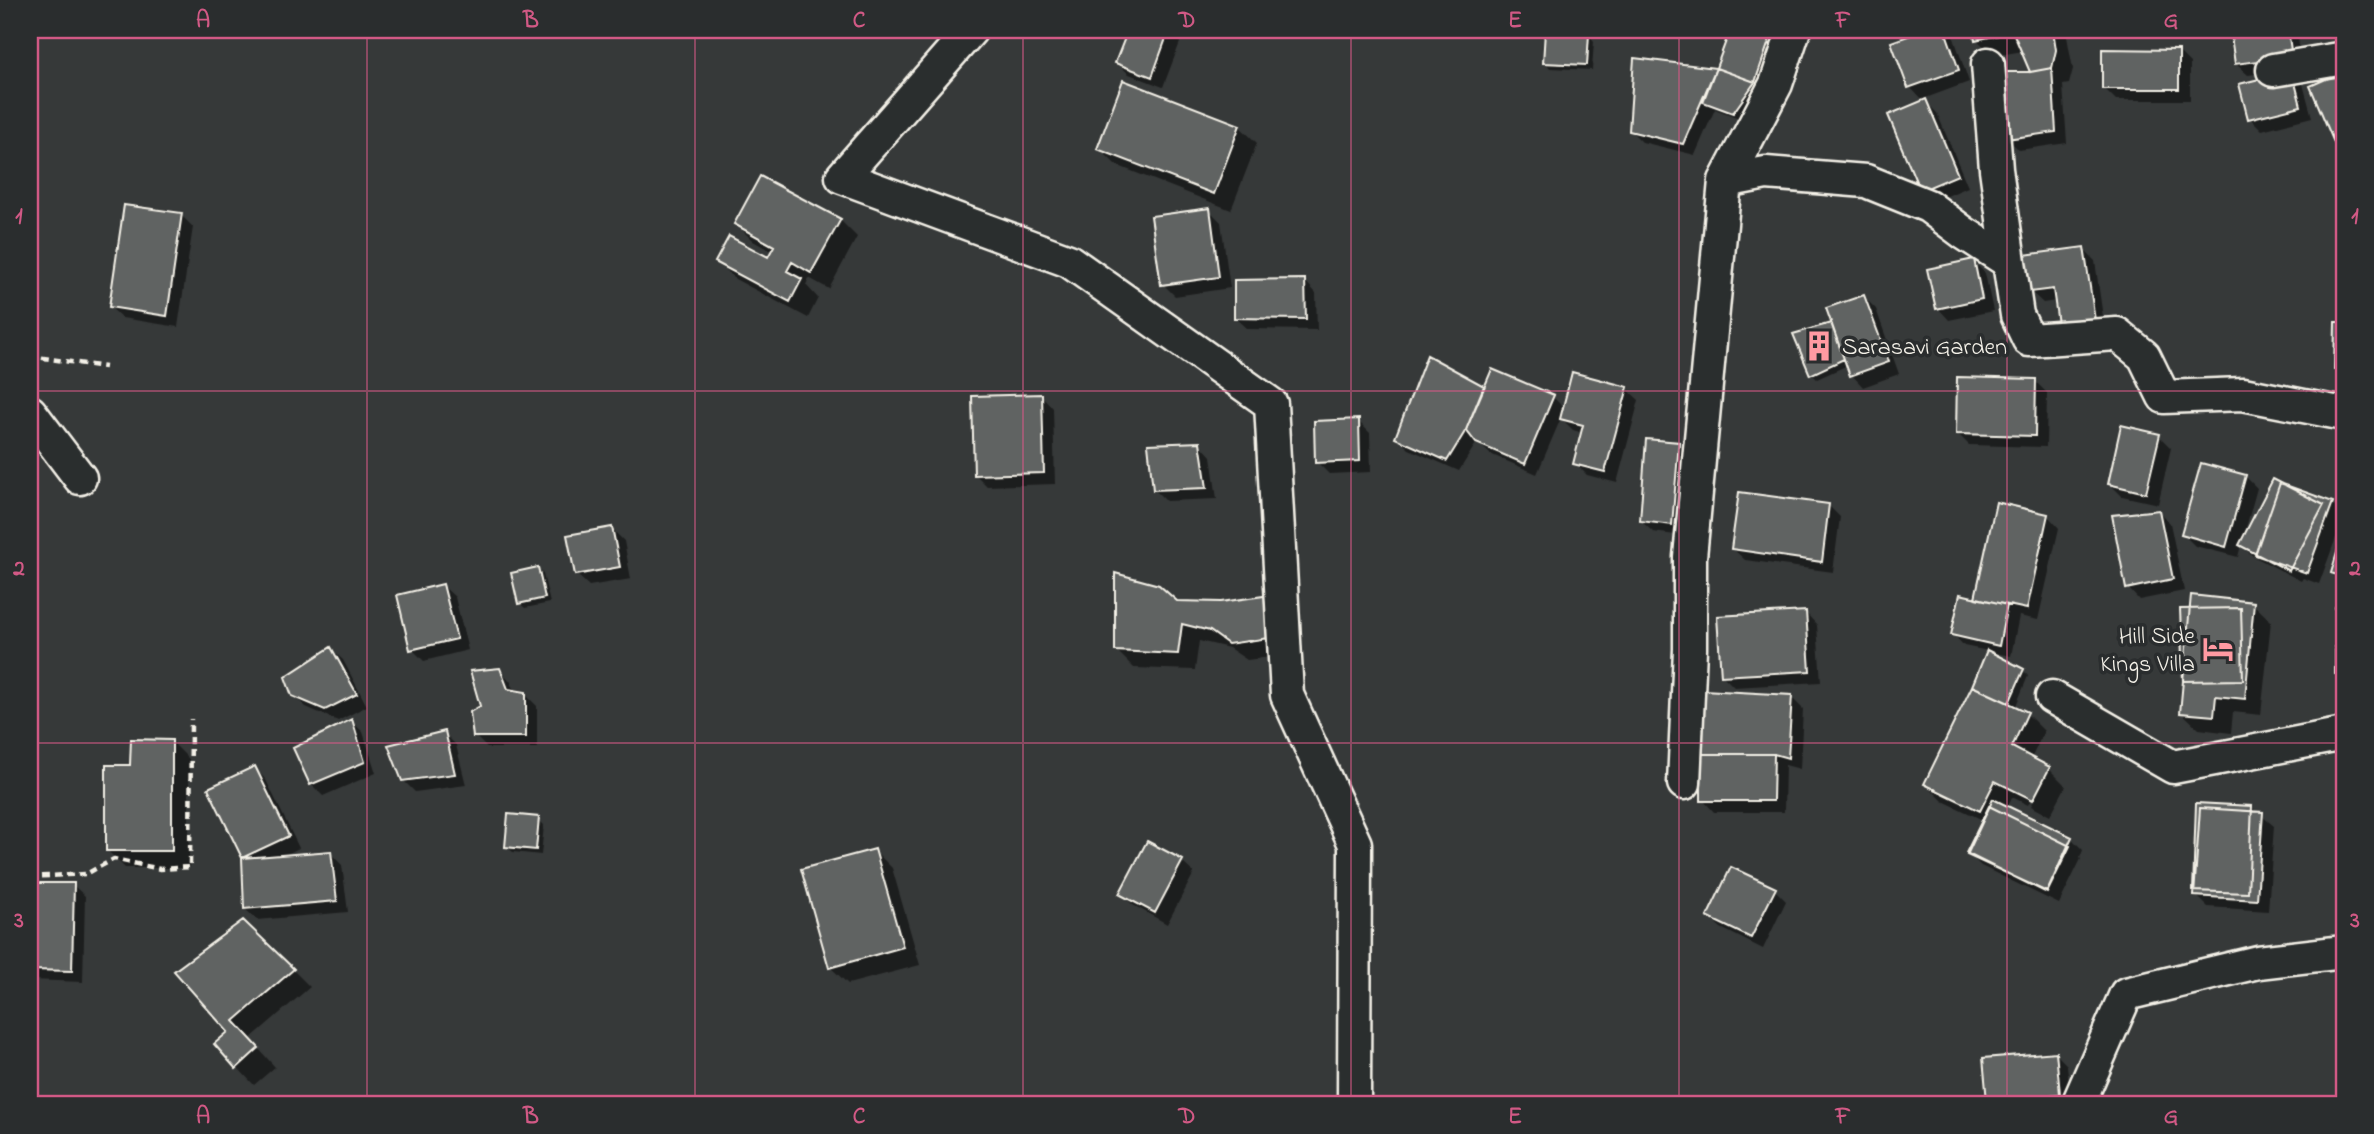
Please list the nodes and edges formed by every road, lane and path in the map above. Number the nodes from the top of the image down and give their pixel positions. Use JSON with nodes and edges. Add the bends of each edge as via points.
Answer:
{"nodes":[{"id":1,"x":971,"y":30,"type":"edge"},
{"id":2,"x":1794,"y":30,"type":"edge"},
{"id":3,"x":2344,"y":58,"type":"edge"},
{"id":4,"x":1988,"y":64,"type":"dead end"},
{"id":5,"x":2273,"y":70,"type":"dead end"},
{"id":6,"x":1725,"y":181,"type":"junction"},
{"id":7,"x":2009,"y":262,"type":"junction"},
{"id":8,"x":30,"y":356,"type":"edge"},
{"id":9,"x":105,"y":367,"type":"dead end"},
{"id":10,"x":30,"y":412,"type":"edge"},
{"id":11,"x":2344,"y":414,"type":"edge"},
{"id":12,"x":80,"y":478,"type":"dead end"},
{"id":13,"x":2053,"y":696,"type":"dead end"},
{"id":14,"x":191,"y":719,"type":"dead end"},
{"id":15,"x":2344,"y":734,"type":"edge"},
{"id":16,"x":1684,"y":783,"type":"dead end"},
{"id":17,"x":30,"y":877,"type":"edge"},
{"id":18,"x":2344,"y":953,"type":"edge"},
{"id":19,"x":1354,"y":1104,"type":"edge"},
{"id":20,"x":2078,"y":1104,"type":"edge"}],
"edges":[{"from":1,"to":19,"type":"street","via":[[842,177],[1069,261],[1271,404],[1287,695],[1355,844]]},
{"from":2,"to":6,"type":"street","via":[[1776,84]]},
{"from":3,"to":5,"type":"street"},
{"from":4,"to":7,"type":"street"},
{"from":6,"to":7,"type":"street","via":[[1766,173],[1867,181],[1928,206]]},
{"from":6,"to":16,"type":"street","via":[[1690,557]]},
{"from":7,"to":11,"type":"street","via":[[2017,315],[2029,340],[2117,334],[2144,356],[2164,397],[2243,394]]},
{"from":8,"to":9,"type":"path"},
{"from":10,"to":12,"type":"street"},
{"from":13,"to":15,"type":"street","via":[[2173,767]]},
{"from":14,"to":17,"type":"path","via":[[190,867],[160,869],[114,859],[86,874]]},
{"from":18,"to":20,"type":"street","via":[[2258,962],[2126,995]]}]}
